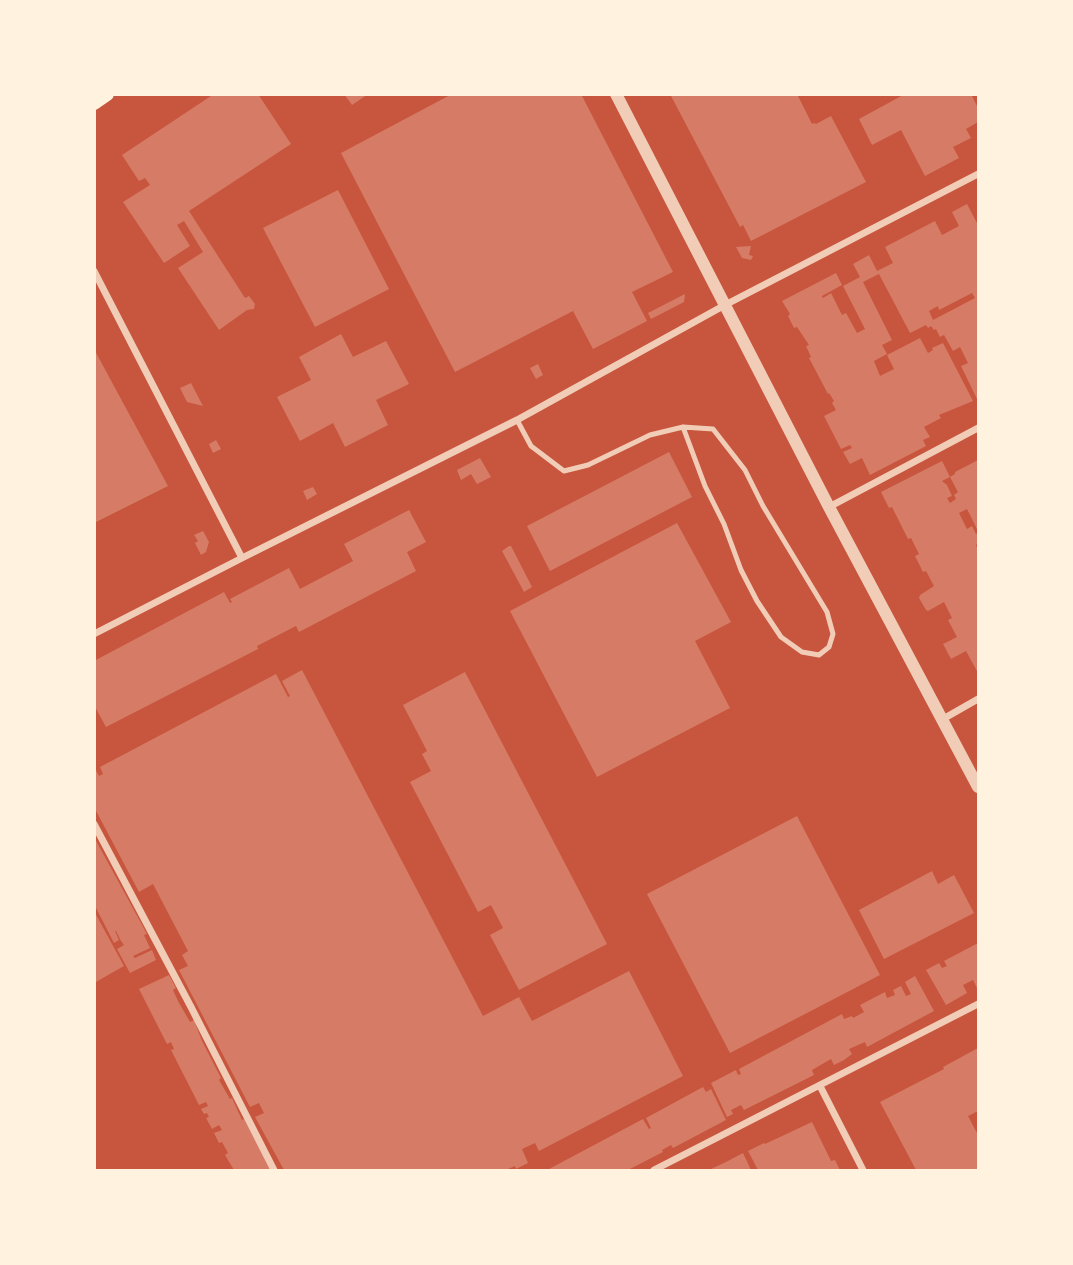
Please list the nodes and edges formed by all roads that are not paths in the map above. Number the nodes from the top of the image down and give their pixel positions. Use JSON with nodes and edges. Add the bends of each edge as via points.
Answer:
{"nodes":[{"id":1,"x":107,"y":94,"type":"edge"},
{"id":2,"x":616,"y":94,"type":"edge"},
{"id":3,"x":94,"y":103,"type":"edge"},
{"id":4,"x":976,"y":175,"type":"edge"},
{"id":5,"x":978,"y":184,"type":"edge"},
{"id":6,"x":94,"y":271,"type":"edge"},
{"id":7,"x":725,"y":305,"type":"junction"},
{"id":8,"x":517,"y":420,"type":"junction"},
{"id":9,"x":683,"y":427,"type":"junction"},
{"id":10,"x":978,"y":428,"type":"edge"},
{"id":11,"x":829,"y":507,"type":"junction"},
{"id":12,"x":242,"y":558,"type":"junction"},
{"id":13,"x":94,"y":634,"type":"edge"},
{"id":14,"x":978,"y":699,"type":"edge"},
{"id":15,"x":943,"y":719,"type":"junction"},
{"id":16,"x":978,"y":787,"type":"edge"},
{"id":17,"x":94,"y":824,"type":"edge"},
{"id":18,"x":978,"y":1004,"type":"edge"},
{"id":19,"x":820,"y":1086,"type":"junction"},
{"id":20,"x":274,"y":1171,"type":"edge"},
{"id":21,"x":654,"y":1171,"type":"edge"},
{"id":22,"x":863,"y":1171,"type":"edge"}],
"edges":[{"from":1,"to":3,"type":"main road"},
{"from":2,"to":7,"type":"street"},
{"from":4,"to":5,"type":"street"},
{"from":4,"to":7,"type":"street"},
{"from":6,"to":12,"type":"street"},
{"from":7,"to":8,"type":"street"},
{"from":7,"to":11,"type":"street"},
{"from":8,"to":9,"type":"lane","via":[[531,446],[564,471],[588,465],[650,435]]},
{"from":8,"to":12,"type":"street"},
{"from":9,"to":9,"type":"lane","via":[[713,429],[745,470],[827,612],[833,634],[829,647],[819,655],[802,652],[781,637],[757,601]]},
{"from":10,"to":11,"type":"street"},
{"from":11,"to":15,"type":"street"},
{"from":12,"to":13,"type":"street"},
{"from":14,"to":15,"type":"street"},
{"from":15,"to":16,"type":"street"},
{"from":17,"to":20,"type":"street"},
{"from":18,"to":19,"type":"street"},
{"from":19,"to":21,"type":"street"},
{"from":19,"to":22,"type":"street"}]}
